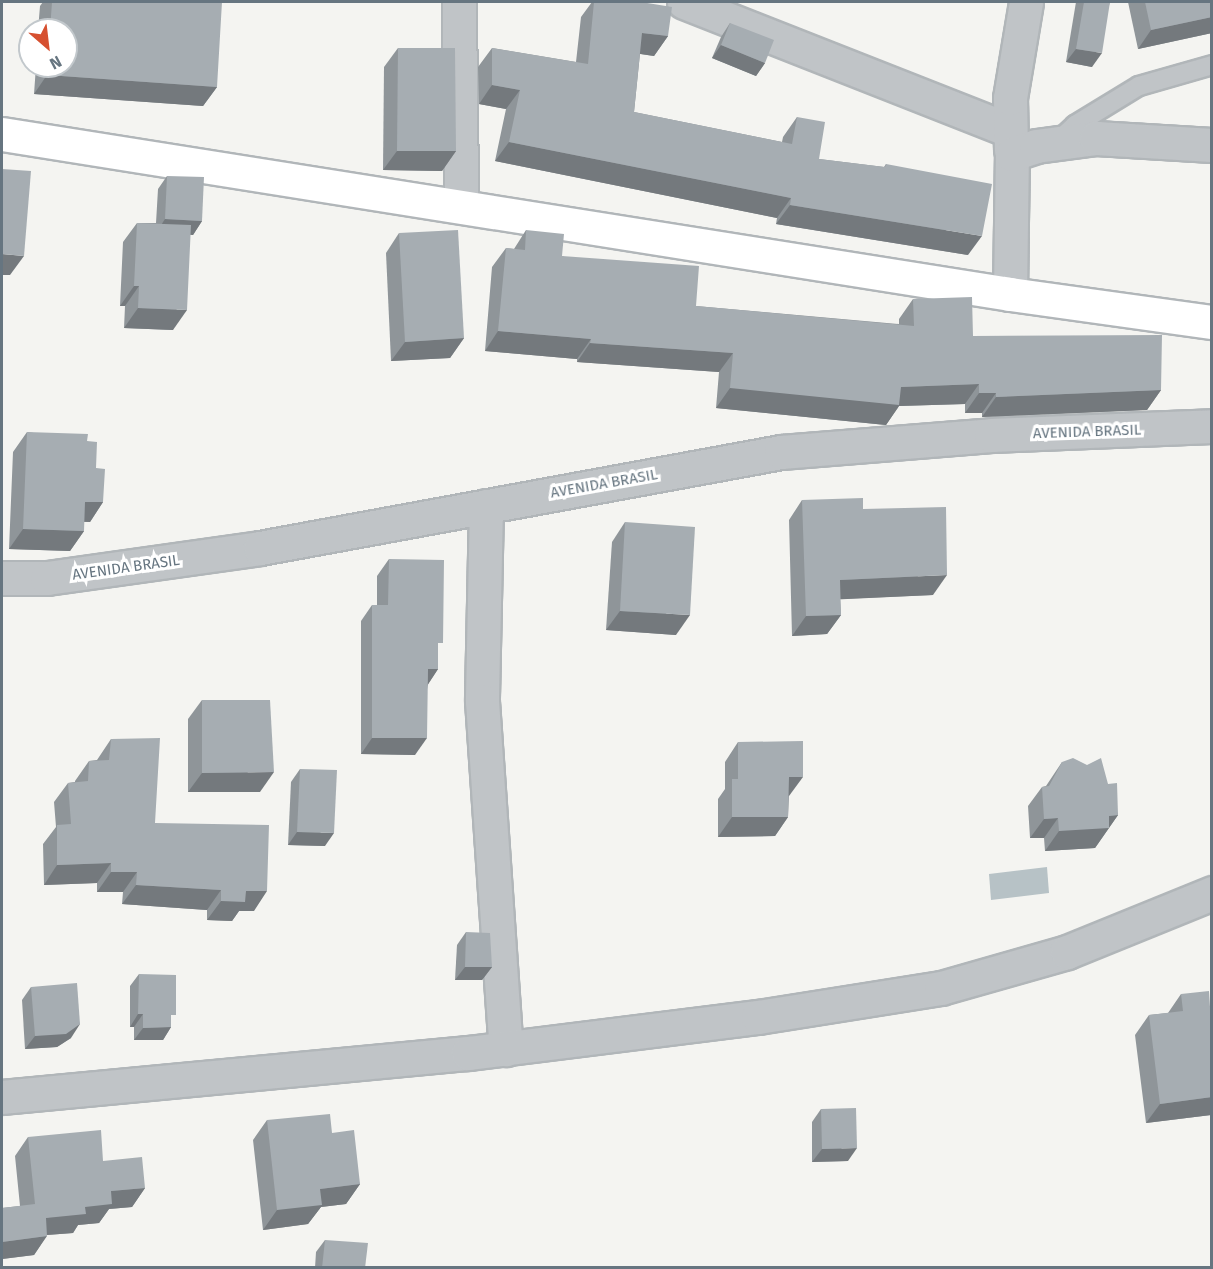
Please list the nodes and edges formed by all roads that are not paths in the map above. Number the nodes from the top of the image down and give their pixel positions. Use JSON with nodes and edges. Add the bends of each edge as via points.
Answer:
{"nodes":[{"id":1,"x":459,"y":2,"type":"edge"},
{"id":2,"x":684,"y":2,"type":"edge"},
{"id":3,"x":1026,"y":2,"type":"edge"},
{"id":4,"x":1212,"y":65,"type":"edge"},
{"id":5,"x":2,"y":134,"type":"edge"},
{"id":6,"x":1010,"y":142,"type":"junction"},
{"id":7,"x":1057,"y":142,"type":"junction"},
{"id":8,"x":1212,"y":146,"type":"edge"},
{"id":9,"x":461,"y":205,"type":"junction"},
{"id":10,"x":1010,"y":294,"type":"junction"},
{"id":11,"x":1212,"y":322,"type":"edge"},
{"id":12,"x":1212,"y":426,"type":"edge"},
{"id":13,"x":486,"y":506,"type":"junction"},
{"id":14,"x":2,"y":578,"type":"edge"},
{"id":15,"x":1212,"y":893,"type":"edge"},
{"id":16,"x":506,"y":1048,"type":"junction"},
{"id":17,"x":2,"y":1097,"type":"edge"}],
"edges":[{"from":1,"to":9,"type":"street"},
{"from":2,"to":6,"type":"street"},
{"from":3,"to":6,"type":"street","via":[[1010,98]]},
{"from":4,"to":7,"type":"lane","via":[[1139,86],[1075,125]]},
{"from":5,"to":9,"type":"main road"},
{"from":6,"to":7,"type":"street"},
{"from":6,"to":10,"type":"street"},
{"from":7,"to":8,"type":"street","via":[[1096,138]]},
{"from":9,"to":10,"type":"main road"},
{"from":10,"to":11,"type":"main road"},
{"from":12,"to":13,"type":"street","name":"AVENIDA BRASIL","via":[[991,435],[781,452]]},
{"from":13,"to":14,"type":"street","name":"AVENIDA BRASIL","via":[[148,566],[47,578]]},
{"from":13,"to":16,"type":"street","via":[[482,701]]},
{"from":15,"to":16,"type":"street","via":[[1067,952],[941,988],[758,1017]]},
{"from":16,"to":17,"type":"street"}]}
